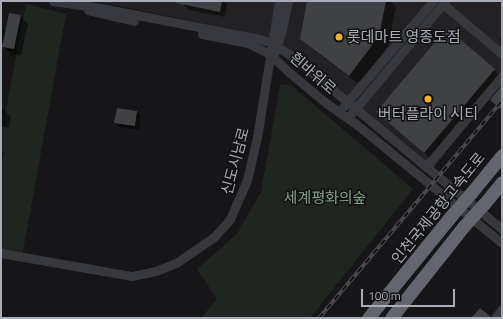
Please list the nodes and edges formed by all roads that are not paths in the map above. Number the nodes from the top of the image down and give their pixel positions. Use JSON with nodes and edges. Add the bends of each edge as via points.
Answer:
{"nodes":[{"id":1,"x":53,"y":1,"type":"edge"},
{"id":2,"x":278,"y":1,"type":"edge"},
{"id":3,"x":288,"y":1,"type":"edge"},
{"id":4,"x":433,"y":1,"type":"edge"},
{"id":5,"x":444,"y":2,"type":"edge"},
{"id":6,"x":87,"y":6,"type":"edge"},
{"id":7,"x":274,"y":45,"type":"junction"},
{"id":8,"x":502,"y":54,"type":"edge"},
{"id":9,"x":272,"y":55,"type":"junction"},
{"id":10,"x":502,"y":76,"type":"edge"},
{"id":11,"x":347,"y":103,"type":"junction"},
{"id":12,"x":355,"y":110,"type":"junction"},
{"id":13,"x":339,"y":112,"type":"junction"},
{"id":14,"x":348,"y":118,"type":"junction"},
{"id":15,"x":502,"y":154,"type":"edge"},
{"id":16,"x":426,"y":167,"type":"junction"},
{"id":17,"x":502,"y":182,"type":"edge"},
{"id":18,"x":502,"y":229,"type":"edge"},
{"id":19,"x":502,"y":243,"type":"edge"},
{"id":20,"x":1,"y":253,"type":"edge"},
{"id":21,"x":502,"y":309,"type":"edge"},
{"id":22,"x":368,"y":318,"type":"edge"},
{"id":23,"x":392,"y":318,"type":"edge"},
{"id":24,"x":495,"y":318,"type":"edge"}],
"edges":[{"from":1,"to":6,"type":"street","name":"흰바위로"},
{"from":2,"to":7,"type":"street","name":"신도시남로"},
{"from":3,"to":7,"type":"street","name":"신도시남로","via":[[281,34]]},
{"from":4,"to":11,"type":"street"},
{"from":5,"to":8,"type":"street"},
{"from":5,"to":12,"type":"street"},
{"from":6,"to":7,"type":"street","name":"흰바위로","via":[[256,38]]},
{"from":6,"to":9,"type":"street","name":"흰바위로","via":[[248,43]]},
{"from":7,"to":9,"type":"street","name":"신도시남로"},
{"from":7,"to":11,"type":"street","name":"흰바위로","via":[[293,57]]},
{"from":9,"to":13,"type":"street","name":"흰바위로","via":[[290,73]]},
{"from":9,"to":20,"type":"street","name":"신도시남로","via":[[255,146],[240,198],[230,219],[214,237],[195,252],[156,271],[132,276]]},
{"from":10,"to":16,"type":"street"},
{"from":11,"to":12,"type":"street","name":"흰바위로"},
{"from":11,"to":13,"type":"street"},
{"from":12,"to":14,"type":"street"},
{"from":12,"to":16,"type":"street","name":"흰바위로"},
{"from":13,"to":14,"type":"street","name":"흰바위로"},
{"from":14,"to":19,"type":"street","name":"흰바위로"},
{"from":15,"to":22,"type":"highway","name":"인천국제공항고속도로","bridge":true},
{"from":16,"to":18,"type":"street","name":"흰바위로"},
{"from":17,"to":23,"type":"highway","bridge":true},
{"from":21,"to":24,"type":"street"}]}
